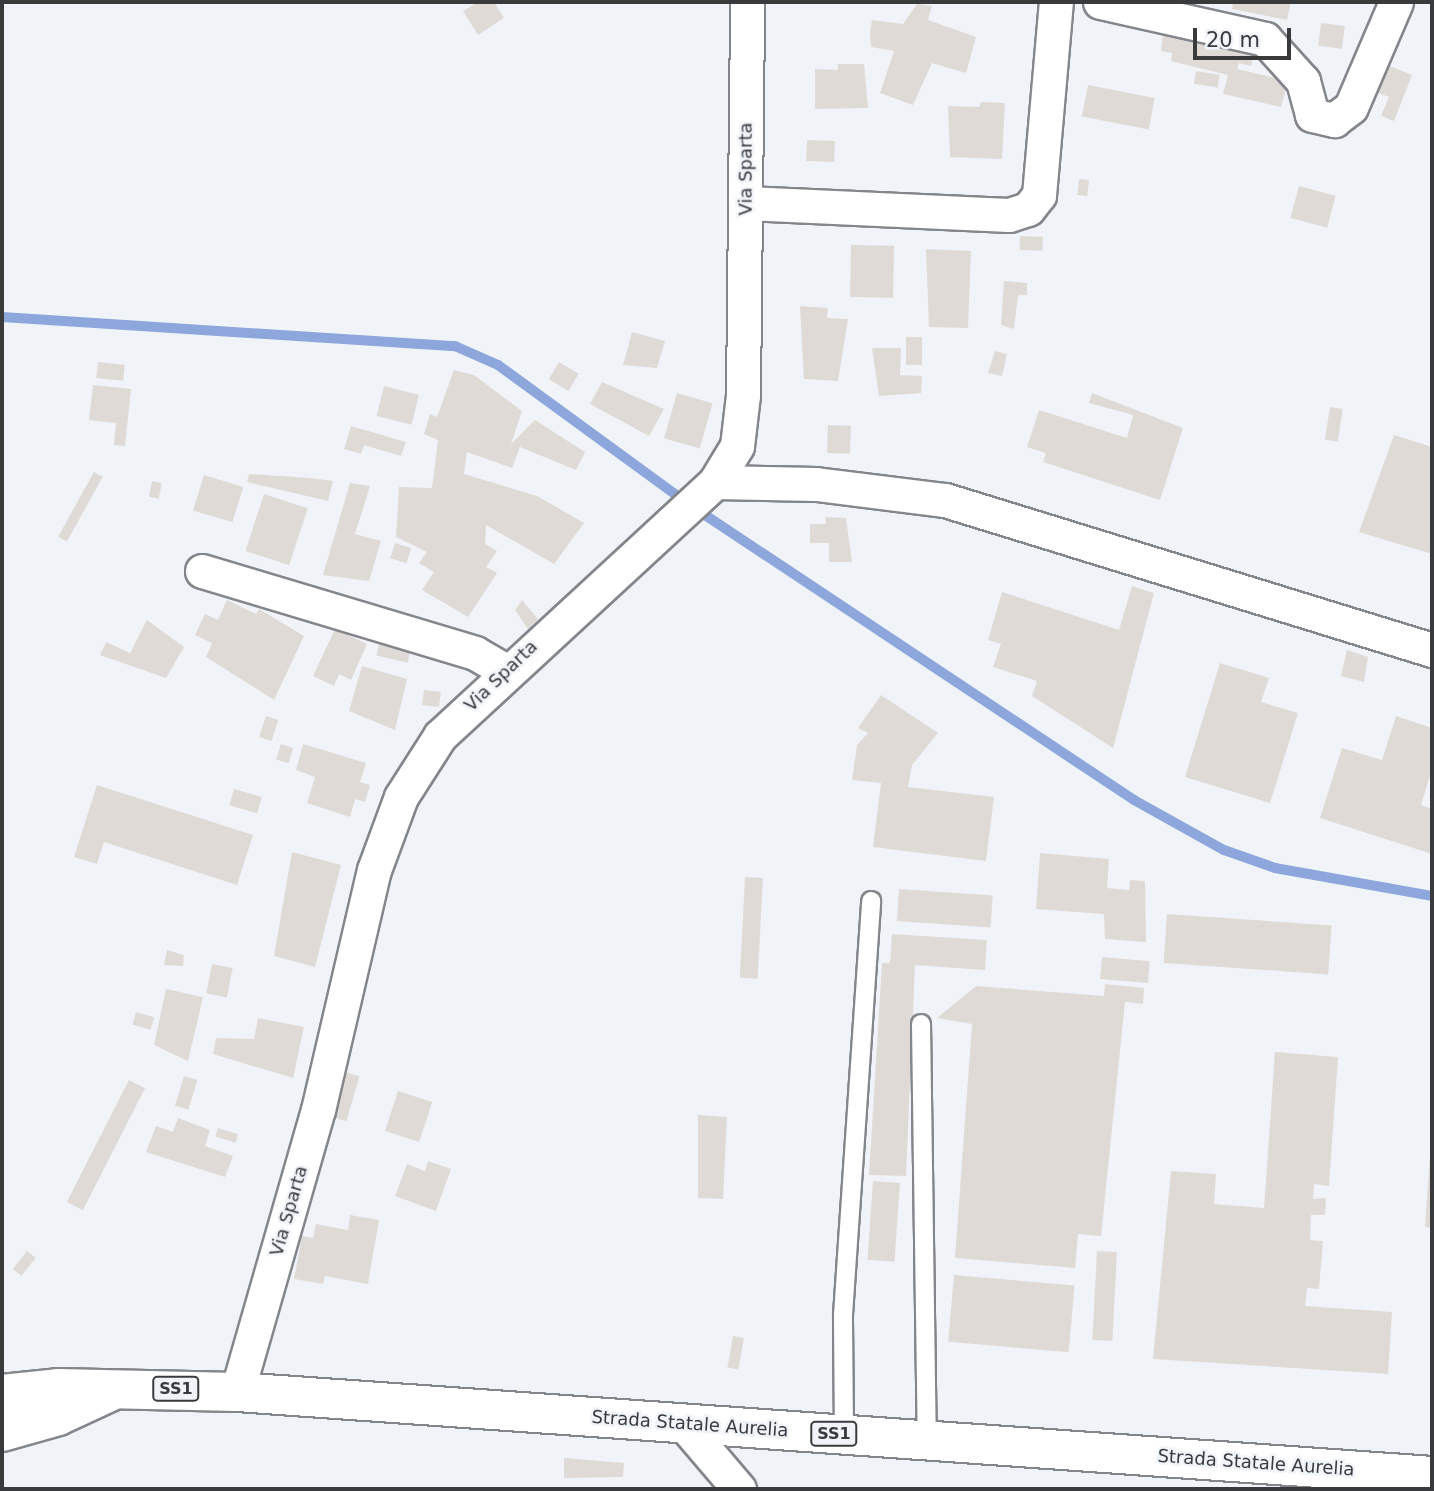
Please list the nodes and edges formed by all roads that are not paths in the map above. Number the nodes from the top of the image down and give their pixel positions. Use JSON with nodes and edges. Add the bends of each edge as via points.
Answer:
{"nodes":[{"id":1,"x":747,"y":2,"type":"edge"},
{"id":2,"x":1056,"y":2,"type":"edge"},
{"id":3,"x":1100,"y":2,"type":"edge"},
{"id":4,"x":1396,"y":2,"type":"edge"},
{"id":5,"x":746,"y":204,"type":"junction"},
{"id":6,"x":715,"y":482,"type":"junction"},
{"id":7,"x":202,"y":570,"type":"dead end"},
{"id":8,"x":1432,"y":650,"type":"edge"},
{"id":9,"x":505,"y":670,"type":"junction"},
{"id":10,"x":871,"y":901,"type":"dead end"},
{"id":11,"x":921,"y":1024,"type":"dead end"},
{"id":12,"x":115,"y":1390,"type":"junction"},
{"id":13,"x":237,"y":1392,"type":"junction"},
{"id":14,"x":2,"y":1394,"type":"edge"},
{"id":15,"x":682,"y":1422,"type":"junction"},
{"id":16,"x":2,"y":1432,"type":"edge"},
{"id":17,"x":844,"y":1435,"type":"junction"},
{"id":18,"x":927,"y":1441,"type":"junction"},
{"id":19,"x":1432,"y":1476,"type":"edge"},
{"id":20,"x":739,"y":1489,"type":"edge"}],
"edges":[{"from":1,"to":5,"type":"street","name":"Via Sparta"},
{"from":2,"to":5,"type":"street","via":[[1039,195],[1028,209],[1009,215]]},
{"from":3,"to":4,"type":"street","via":[[1265,39],[1303,81],[1312,115],[1334,120],[1351,107]]},
{"from":5,"to":6,"type":"street","name":"Via Sparta","via":[[743,395],[737,446]]},
{"from":6,"to":8,"type":"street","via":[[817,485],[946,500]]},
{"from":6,"to":9,"type":"street","name":"Via Sparta"},
{"from":7,"to":9,"type":"street","via":[[475,653]]},
{"from":9,"to":13,"type":"street","name":"Via Sparta","via":[[440,736],[397,807],[374,870],[318,1110]]},
{"from":10,"to":17,"type":"lane","via":[[843,1315]]},
{"from":11,"to":18,"type":"lane"},
{"from":12,"to":13,"type":"main road","name":"Strada Statale Aurelia","number":"SS1"},
{"from":12,"to":14,"type":"main road","name":"Strada Statale Aurelia","number":"SS1"},
{"from":12,"to":16,"type":"main road","name":"Strada Statale Aurelia","number":"SS1","via":[[58,1416]]},
{"from":13,"to":15,"type":"main road","name":"Strada Statale Aurelia","number":"SS1"},
{"from":15,"to":17,"type":"main road","name":"Strada Statale Aurelia","number":"SS1"},
{"from":15,"to":20,"type":"street"},
{"from":17,"to":18,"type":"main road","name":"Strada Statale Aurelia","number":"SS1"},
{"from":18,"to":19,"type":"main road","name":"Strada Statale Aurelia","number":"SS1"}]}
